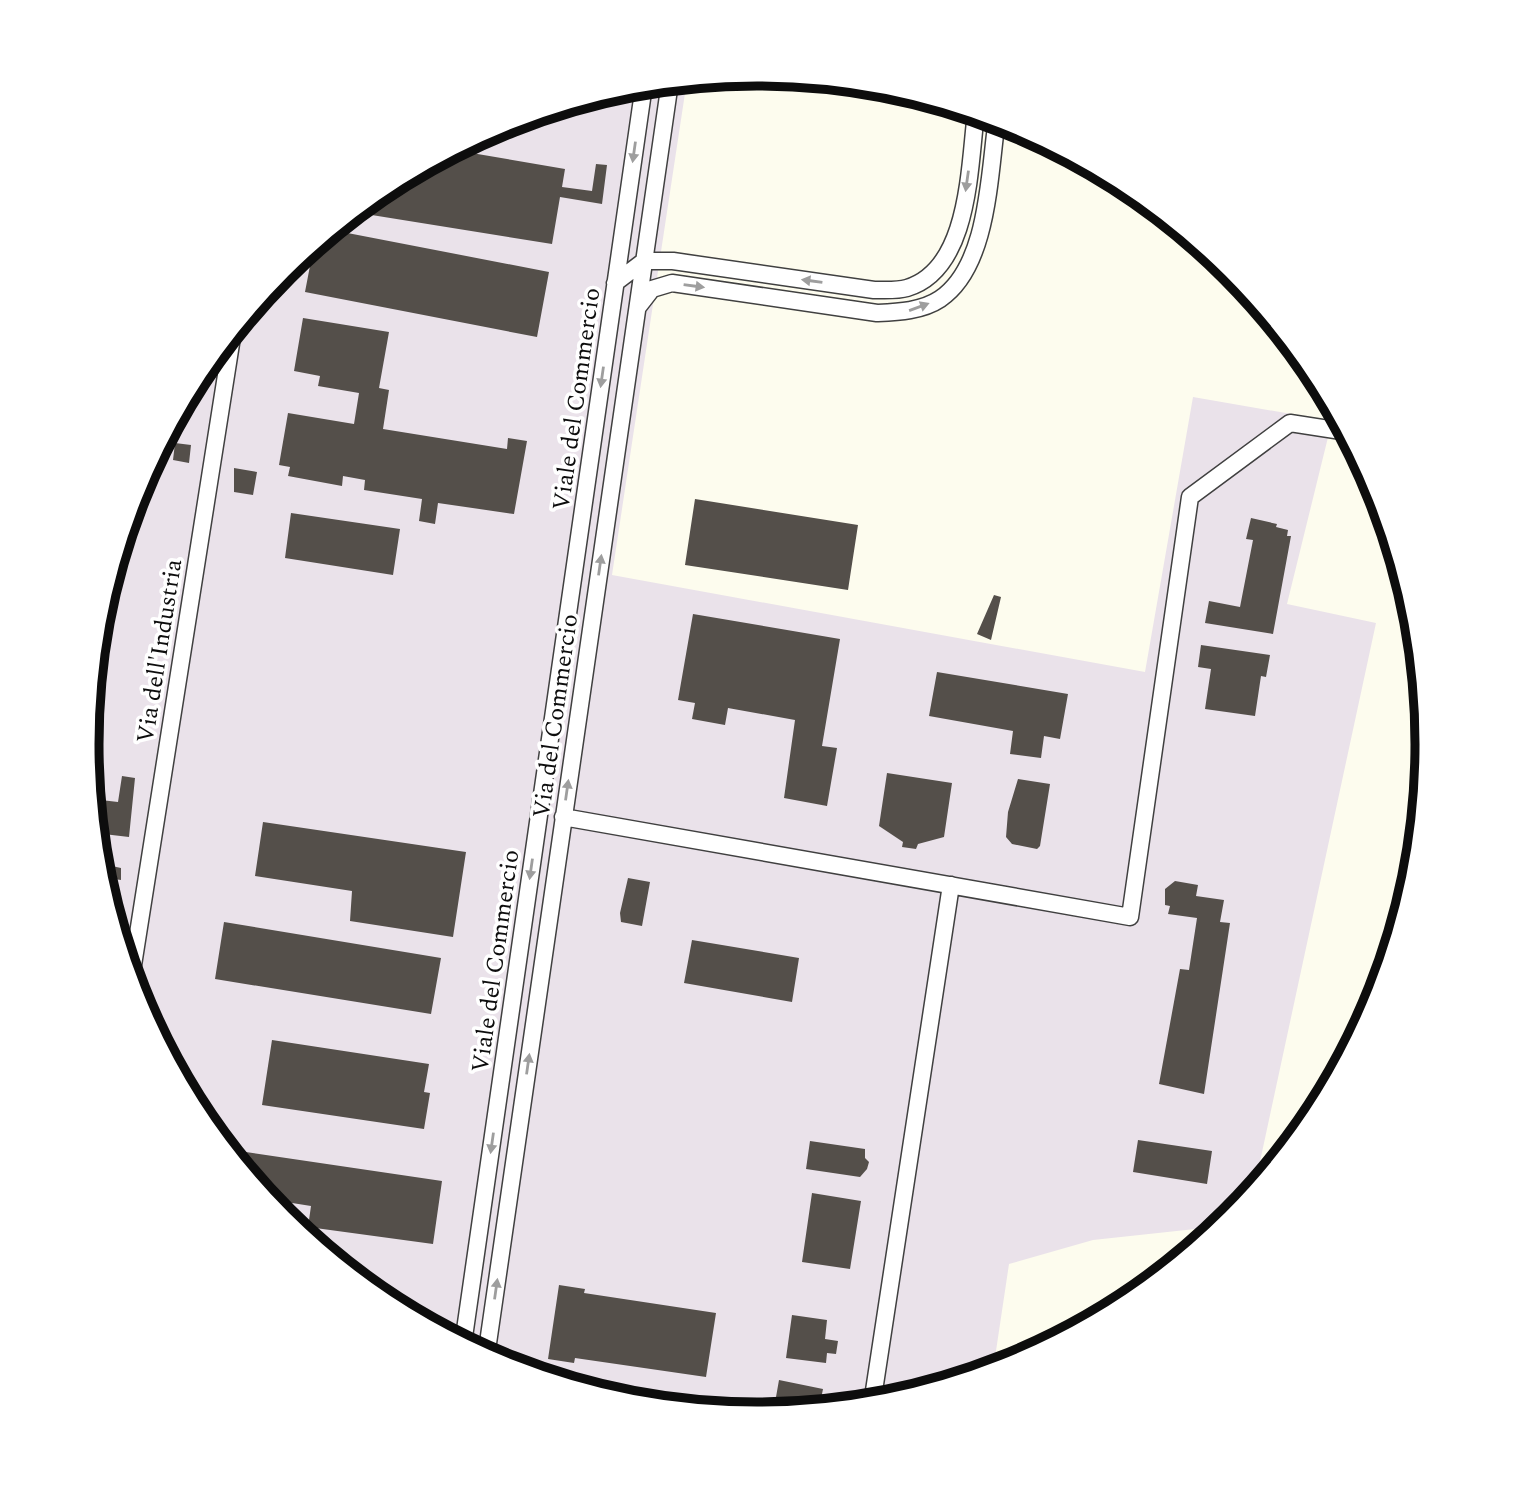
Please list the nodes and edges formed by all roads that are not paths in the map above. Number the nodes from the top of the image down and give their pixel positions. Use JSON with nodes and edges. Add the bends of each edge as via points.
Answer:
{"nodes":[{"id":1,"x":669,"y":92,"type":"edge"},
{"id":2,"x":641,"y":96,"type":"edge"},
{"id":3,"x":975,"y":123,"type":"edge"},
{"id":4,"x":995,"y":131,"type":"edge"},
{"id":5,"x":644,"y":261,"type":"junction"},
{"id":6,"x":615,"y":282,"type":"junction"},
{"id":7,"x":636,"y":309,"type":"junction"},
{"id":8,"x":230,"y":350,"type":"edge"},
{"id":9,"x":1336,"y":430,"type":"edge"},
{"id":10,"x":563,"y":817,"type":"junction"},
{"id":11,"x":951,"y":885,"type":"junction"},
{"id":12,"x":134,"y":957,"type":"edge"},
{"id":13,"x":464,"y":1334,"type":"edge"},
{"id":14,"x":488,"y":1345,"type":"edge"},
{"id":15,"x":874,"y":1393,"type":"edge"}],
"edges":[{"from":1,"to":5,"type":"street","name":"Via del Commercio"},
{"from":2,"to":6,"type":"street","name":"Viale del Commercio","one_way":true},
{"from":3,"to":5,"type":"street","one_way":true,"via":[[962,213],[950,253],[931,275],[906,289],[874,290],[673,261]]},
{"from":7,"to":4,"type":"street","one_way":true,"via":[[652,289],[672,283],[877,313],[909,311],[940,299],[964,274],[976,248]]},
{"from":5,"to":6,"type":"street"},
{"from":5,"to":7,"type":"street","name":"Via del Commercio"},
{"from":6,"to":13,"type":"street","name":"Viale del Commercio","one_way":true},
{"from":10,"to":7,"type":"street","name":"Via del Commercio","one_way":true},
{"from":8,"to":12,"type":"street","name":"Via dell'Industria"},
{"from":9,"to":11,"type":"street","via":[[1290,423],[1190,497],[1130,917]]},
{"from":10,"to":11,"type":"street"},
{"from":14,"to":10,"type":"street","name":"Via del Commercio","one_way":true},
{"from":11,"to":15,"type":"street"}]}
